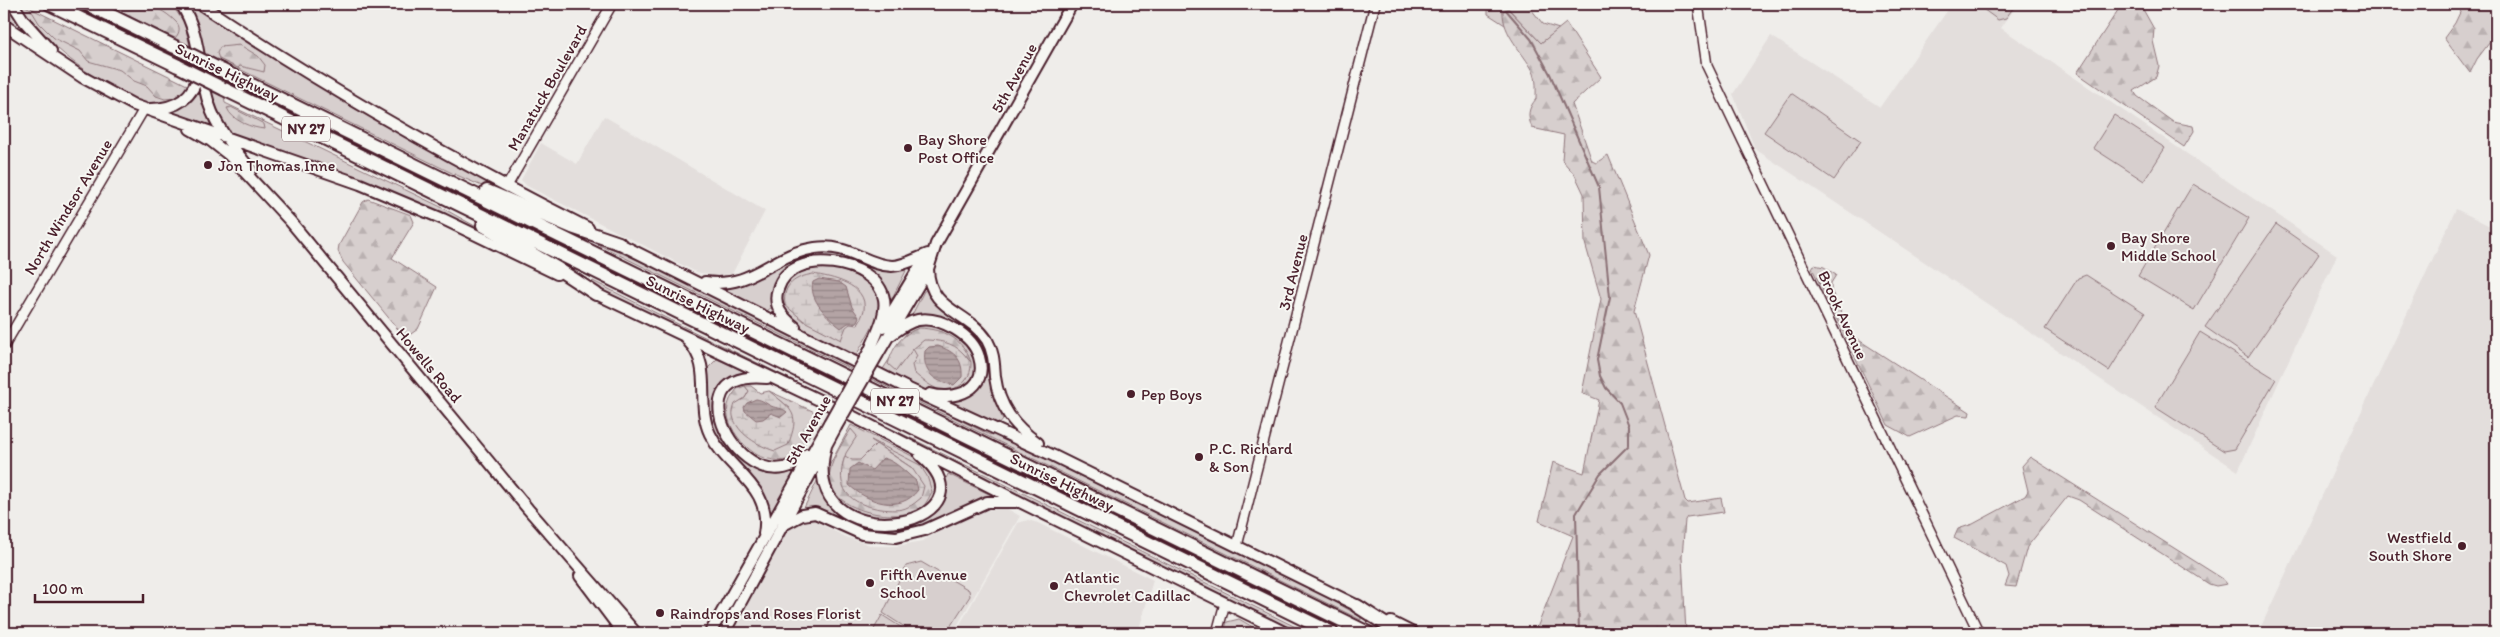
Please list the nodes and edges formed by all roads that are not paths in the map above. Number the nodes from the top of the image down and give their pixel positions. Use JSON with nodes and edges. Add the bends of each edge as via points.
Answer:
{"nodes":[{"id":1,"x":13,"y":4,"type":"edge"},
{"id":2,"x":50,"y":4,"type":"edge"},
{"id":3,"x":87,"y":4,"type":"edge"},
{"id":4,"x":181,"y":4,"type":"edge"},
{"id":5,"x":200,"y":4,"type":"edge"},
{"id":6,"x":612,"y":4,"type":"edge"},
{"id":7,"x":1072,"y":4,"type":"edge"},
{"id":8,"x":1375,"y":4,"type":"edge"},
{"id":9,"x":1698,"y":4,"type":"edge"},
{"id":10,"x":4,"y":25,"type":"edge"},
{"id":11,"x":201,"y":66,"type":"junction"},
{"id":12,"x":68,"y":67,"type":"junction"},
{"id":13,"x":144,"y":109,"type":"junction"},
{"id":14,"x":167,"y":117,"type":"junction"},
{"id":15,"x":225,"y":135,"type":"junction"},
{"id":16,"x":422,"y":168,"type":"junction"},
{"id":17,"x":388,"y":169,"type":"junction"},
{"id":18,"x":507,"y":186,"type":"junction"},
{"id":19,"x":290,"y":222,"type":"junction"},
{"id":20,"x":619,"y":243,"type":"junction"},
{"id":21,"x":936,"y":244,"type":"junction"},
{"id":22,"x":928,"y":254,"type":"junction"},
{"id":23,"x":928,"y":269,"type":"junction"},
{"id":24,"x":696,"y":281,"type":"junction"},
{"id":25,"x":596,"y":294,"type":"junction"},
{"id":26,"x":686,"y":338,"type":"junction"},
{"id":27,"x":886,"y":339,"type":"junction"},
{"id":28,"x":812,"y":340,"type":"junction"},
{"id":29,"x":4,"y":346,"type":"edge"},
{"id":30,"x":874,"y":352,"type":"junction"},
{"id":31,"x":775,"y":379,"type":"junction"},
{"id":32,"x":910,"y":389,"type":"junction"},
{"id":33,"x":906,"y":443,"type":"junction"},
{"id":34,"x":822,"y":444,"type":"junction"},
{"id":35,"x":1054,"y":456,"type":"junction"},
{"id":36,"x":1022,"y":503,"type":"junction"},
{"id":37,"x":785,"y":524,"type":"junction"},
{"id":38,"x":544,"y":526,"type":"junction"},
{"id":39,"x":763,"y":541,"type":"junction"},
{"id":40,"x":1238,"y":546,"type":"junction"},
{"id":41,"x":1225,"y":603,"type":"junction"},
{"id":42,"x":1358,"y":606,"type":"junction"},
{"id":43,"x":623,"y":633,"type":"edge"},
{"id":44,"x":636,"y":633,"type":"edge"},
{"id":45,"x":710,"y":633,"type":"edge"},
{"id":46,"x":724,"y":633,"type":"edge"},
{"id":47,"x":1217,"y":633,"type":"edge"},
{"id":48,"x":1286,"y":633,"type":"edge"},
{"id":49,"x":1332,"y":633,"type":"edge"},
{"id":50,"x":1368,"y":633,"type":"edge"},
{"id":51,"x":1399,"y":633,"type":"edge"},
{"id":52,"x":1413,"y":633,"type":"edge"},
{"id":53,"x":1979,"y":633,"type":"edge"}],
"edges":[{"from":1,"to":12,"type":"main road","via":[[31,29]]},
{"from":2,"to":17,"type":"highway","name":"Sunrise Highway","number":"NY 27","bridge":true},
{"from":3,"to":16,"type":"highway","name":"Sunrise Highway","number":"NY 27","bridge":true},
{"from":4,"to":11,"type":"main road","name":"Howells Road","via":[[195,32]]},
{"from":5,"to":18,"type":"main road","name":"Sunrise Highway","via":[[375,113]]},
{"from":6,"to":18,"type":"street","name":"Manatuck Boulevard"},
{"from":7,"to":21,"type":"main road","name":"5th Avenue"},
{"from":8,"to":40,"type":"street","name":"3rd Avenue"},
{"from":9,"to":53,"type":"street","name":"Brook Avenue","via":[[1707,66]]},
{"from":10,"to":12,"type":"main road"},
{"from":11,"to":13,"type":"main road","via":[[194,87],[184,100],[167,108]]},
{"from":11,"to":15,"type":"main road","name":"Howells Road","via":[[211,111]]},
{"from":12,"to":13,"type":"main road","via":[[108,92]]},
{"from":13,"to":14,"type":"main road"},
{"from":13,"to":29,"type":"street","name":"North Windsor Avenue"},
{"from":14,"to":15,"type":"main road"},
{"from":14,"to":19,"type":"main road","name":"Howells Road","via":[[222,150]]},
{"from":15,"to":19,"type":"main road","name":"Howells Road"},
{"from":15,"to":25,"type":"main road","via":[[398,199]]},
{"from":16,"to":20,"type":"highway"},
{"from":16,"to":50,"type":"highway","name":"Sunrise Highway","number":"NY 27"},
{"from":17,"to":25,"type":"highway","via":[[558,268]]},
{"from":17,"to":49,"type":"highway","name":"Sunrise Highway","number":"NY 27"},
{"from":18,"to":20,"type":"main road","name":"Sunrise Highway"},
{"from":19,"to":38,"type":"main road","name":"Howells Road"},
{"from":20,"to":24,"type":"main road","name":"Sunrise Highway"},
{"from":21,"to":22,"type":"main road","name":"5th Avenue"},
{"from":21,"to":23,"type":"main road","name":"5th Avenue"},
{"from":22,"to":24,"type":"main road","via":[[891,266],[846,250],[820,247],[790,254],[735,282]]},
{"from":22,"to":30,"type":"main road","name":"5th Avenue","via":[[919,264]]},
{"from":23,"to":27,"type":"main road","name":"5th Avenue"},
{"from":23,"to":35,"type":"main road","via":[[929,284],[935,297],[973,325],[988,343],[994,357],[998,394],[1008,416],[1022,432]]},
{"from":24,"to":28,"type":"main road","name":"Sunrise Highway"},
{"from":25,"to":26,"type":"main road"},
{"from":26,"to":31,"type":"main road"},
{"from":26,"to":39,"type":"main road","via":[[702,360],[702,403],[710,434],[724,455],[755,488],[764,506]]},
{"from":27,"to":30,"type":"main road","name":"5th Avenue"},
{"from":27,"to":32,"type":"main road","via":[[907,323],[929,320],[959,332],[979,354],[981,369],[972,387],[964,394],[946,397]]},
{"from":28,"to":30,"type":"main road","via":[[780,312],[776,298],[780,283],[789,272],[803,265],[841,264],[876,282],[883,294],[884,310]]},
{"from":28,"to":32,"type":"main road","name":"Sunrise Highway"},
{"from":30,"to":34,"type":"main road","name":"5th Avenue","bridge":true},
{"from":31,"to":33,"type":"main road"},
{"from":31,"to":34,"type":"main road","via":[[746,377],[726,388],[718,409],[727,436],[753,460],[777,469],[795,466]]},
{"from":32,"to":35,"type":"main road","name":"Sunrise Highway"},
{"from":33,"to":34,"type":"main road","via":[[936,469],[940,492],[935,505],[926,514],[895,523],[872,522],[858,517],[832,499],[824,487]]},
{"from":33,"to":36,"type":"main road"},
{"from":34,"to":37,"type":"main road","name":"5th Avenue"},
{"from":34,"to":39,"type":"main road","name":"5th Avenue"},
{"from":35,"to":40,"type":"main road","name":"Sunrise Highway"},
{"from":36,"to":37,"type":"main road","via":[[986,502],[925,530],[896,537],[862,534],[816,513],[802,515]]},
{"from":36,"to":41,"type":"main road"},
{"from":37,"to":46,"type":"main road","name":"5th Avenue"},
{"from":38,"to":43,"type":"main road","name":"Howells Road"},
{"from":38,"to":44,"type":"main road","name":"Howells Road"},
{"from":39,"to":45,"type":"main road","name":"5th Avenue"},
{"from":40,"to":42,"type":"main road","name":"Sunrise Highway"},
{"from":41,"to":47,"type":"street"},
{"from":41,"to":48,"type":"main road"},
{"from":42,"to":51,"type":"highway"},
{"from":42,"to":52,"type":"main road","name":"Sunrise Highway"}]}
